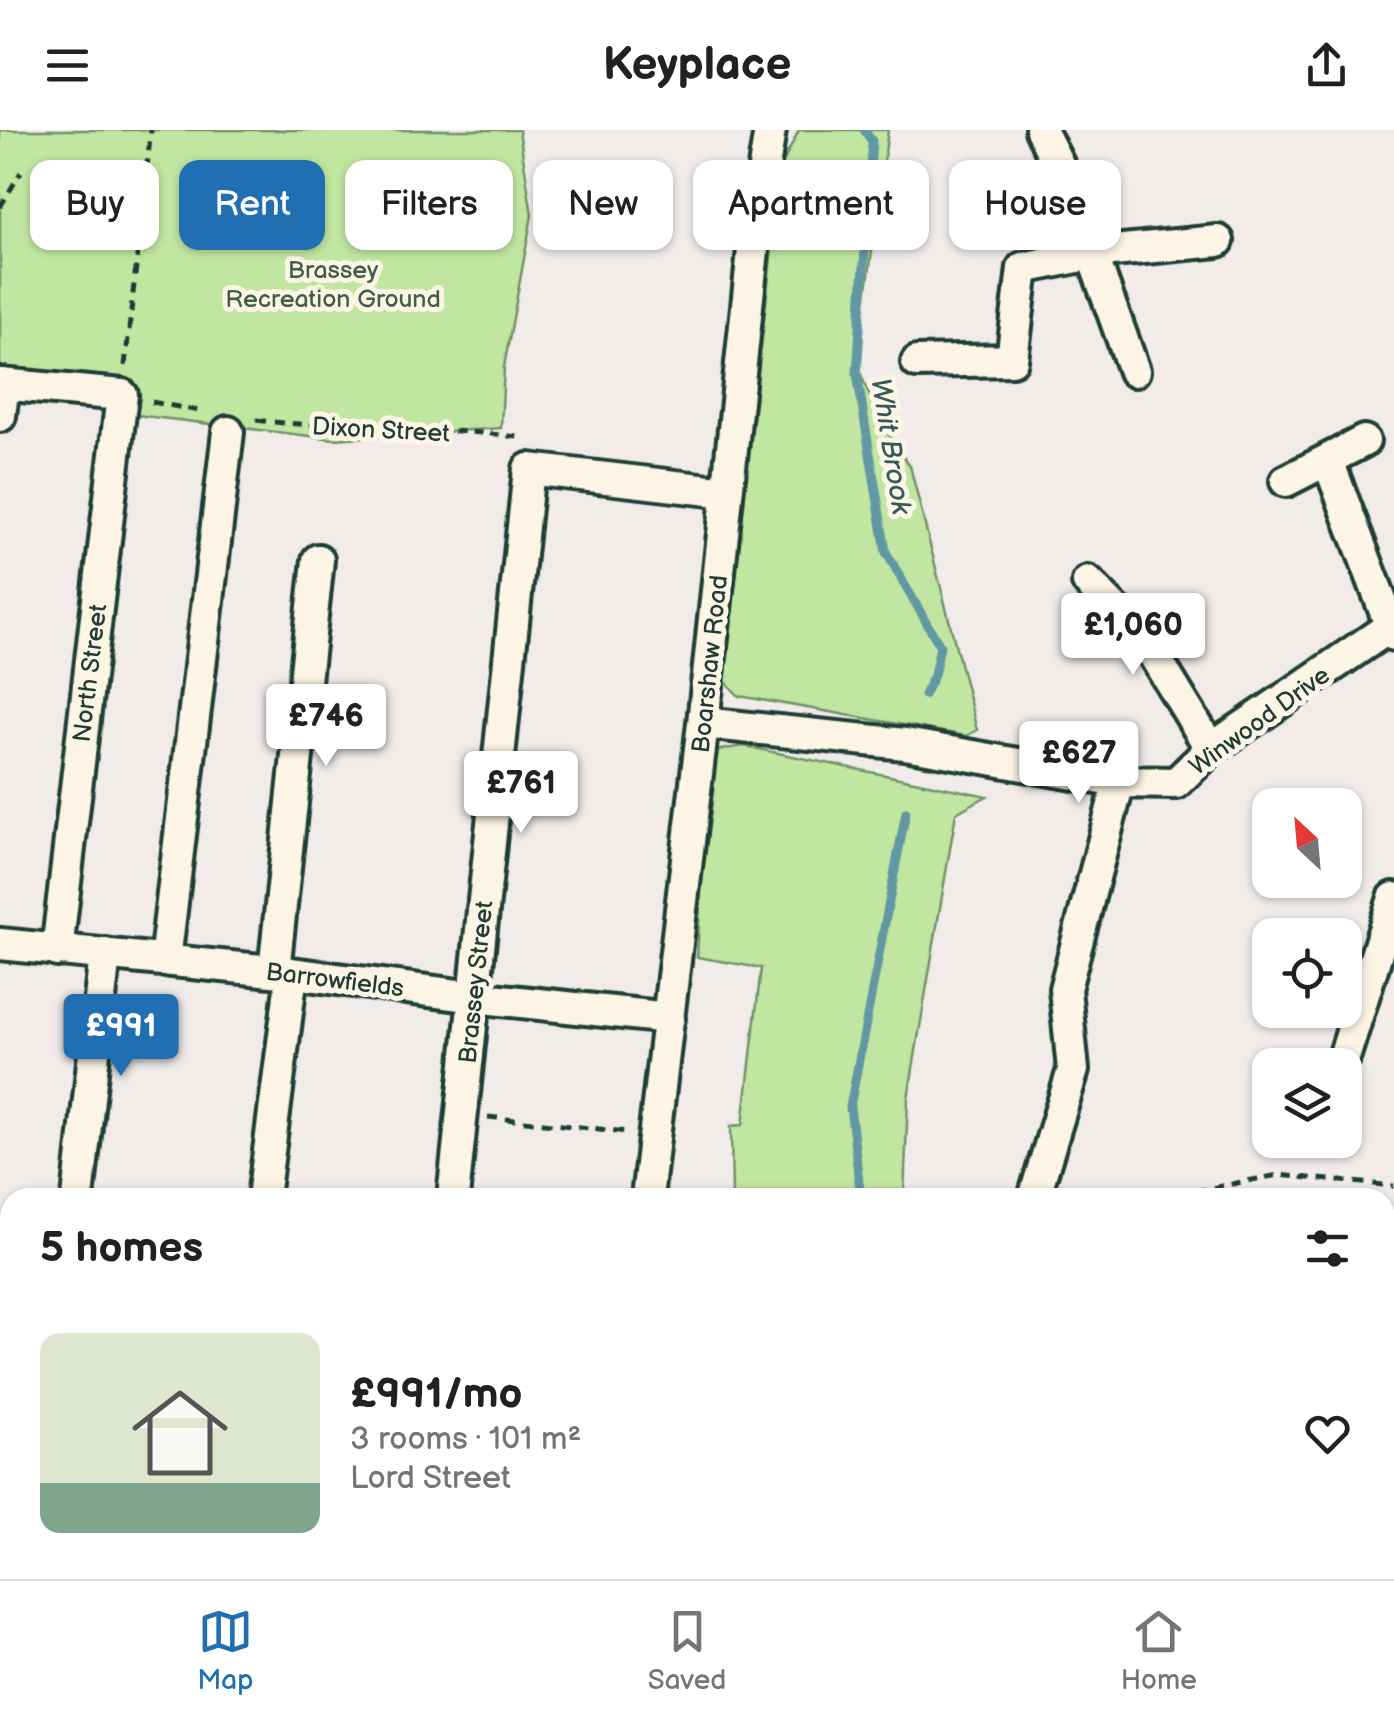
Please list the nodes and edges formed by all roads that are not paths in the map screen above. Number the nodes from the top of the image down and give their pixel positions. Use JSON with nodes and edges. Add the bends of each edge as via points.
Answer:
{"nodes":[{"id":1,"x":770,"y":130,"type":"edge"},
{"id":2,"x":1042,"y":130,"type":"edge"},
{"id":3,"x":1218,"y":242,"type":"dead end"},
{"id":4,"x":1097,"y":253,"type":"junction"},
{"id":5,"x":917,"y":362,"type":"dead end"},
{"id":6,"x":1134,"y":371,"type":"dead end"},
{"id":7,"x":2,"y":384,"type":"edge"},
{"id":8,"x":0,"y":416,"type":"edge"},
{"id":9,"x":228,"y":421,"type":"road end"},
{"id":10,"x":1364,"y":441,"type":"dead end"},
{"id":11,"x":1328,"y":461,"type":"junction"},
{"id":12,"x":1286,"y":481,"type":"dead end"},
{"id":13,"x":727,"y":492,"type":"junction"},
{"id":14,"x":318,"y":560,"type":"dead end"},
{"id":15,"x":1088,"y":582,"type":"dead end"},
{"id":16,"x":1393,"y":631,"type":"edge"},
{"id":17,"x":704,"y":722,"type":"junction"},
{"id":18,"x":1211,"y":749,"type":"junction"},
{"id":19,"x":1118,"y":782,"type":"junction"},
{"id":20,"x":1394,"y":898,"type":"edge"},
{"id":21,"x":0,"y":944,"type":"edge"},
{"id":22,"x":57,"y":951,"type":"junction"},
{"id":23,"x":105,"y":954,"type":"junction"},
{"id":24,"x":165,"y":960,"type":"junction"},
{"id":25,"x":283,"y":972,"type":"junction"},
{"id":26,"x":474,"y":997,"type":"junction"},
{"id":27,"x":669,"y":1018,"type":"junction"},
{"id":28,"x":1347,"y":1048,"type":"edge"},
{"id":29,"x":79,"y":1188,"type":"edge"},
{"id":30,"x":263,"y":1188,"type":"edge"},
{"id":31,"x":453,"y":1188,"type":"edge"},
{"id":32,"x":648,"y":1188,"type":"edge"},
{"id":33,"x":1037,"y":1188,"type":"edge"}],
"edges":[{"from":1,"to":13,"type":"street","name":"Boarshaw Road"},
{"from":2,"to":4,"type":"street"},
{"from":3,"to":4,"type":"street"},
{"from":4,"to":5,"type":"street","via":[[1023,268],[1012,360]]},
{"from":4,"to":6,"type":"street"},
{"from":7,"to":8,"type":"street"},
{"from":7,"to":22,"type":"street","name":"North Street","via":[[122,396]]},
{"from":9,"to":24,"type":"street"},
{"from":10,"to":11,"type":"street"},
{"from":11,"to":12,"type":"street"},
{"from":11,"to":16,"type":"street"},
{"from":13,"to":17,"type":"street","name":"Boarshaw Road"},
{"from":13,"to":26,"type":"street","name":"Brassey Street","via":[[529,468]]},
{"from":14,"to":25,"type":"street"},
{"from":15,"to":18,"type":"street","via":[[1144,640]]},
{"from":16,"to":18,"type":"street","name":"Winwood Drive"},
{"from":17,"to":19,"type":"street","name":"Winwood Drive","via":[[905,744]]},
{"from":17,"to":27,"type":"street","name":"Boarshaw Road"},
{"from":18,"to":19,"type":"street","name":"Winwood Drive","via":[[1176,783]]},
{"from":19,"to":33,"type":"street","via":[[1065,989],[1072,1070]]},
{"from":20,"to":28,"type":"street"},
{"from":21,"to":22,"type":"street","name":"Barrowfields"},
{"from":22,"to":23,"type":"street","name":"Barrowfields"},
{"from":23,"to":24,"type":"street","name":"Barrowfields"},
{"from":23,"to":29,"type":"street"},
{"from":24,"to":25,"type":"street","name":"Barrowfields"},
{"from":25,"to":26,"type":"street","name":"Barrowfields"},
{"from":25,"to":30,"type":"street"},
{"from":26,"to":27,"type":"street","name":"Barrowfields"},
{"from":26,"to":31,"type":"street","name":"Brassey Street"},
{"from":27,"to":32,"type":"street","name":"Boarshaw Road"}]}
